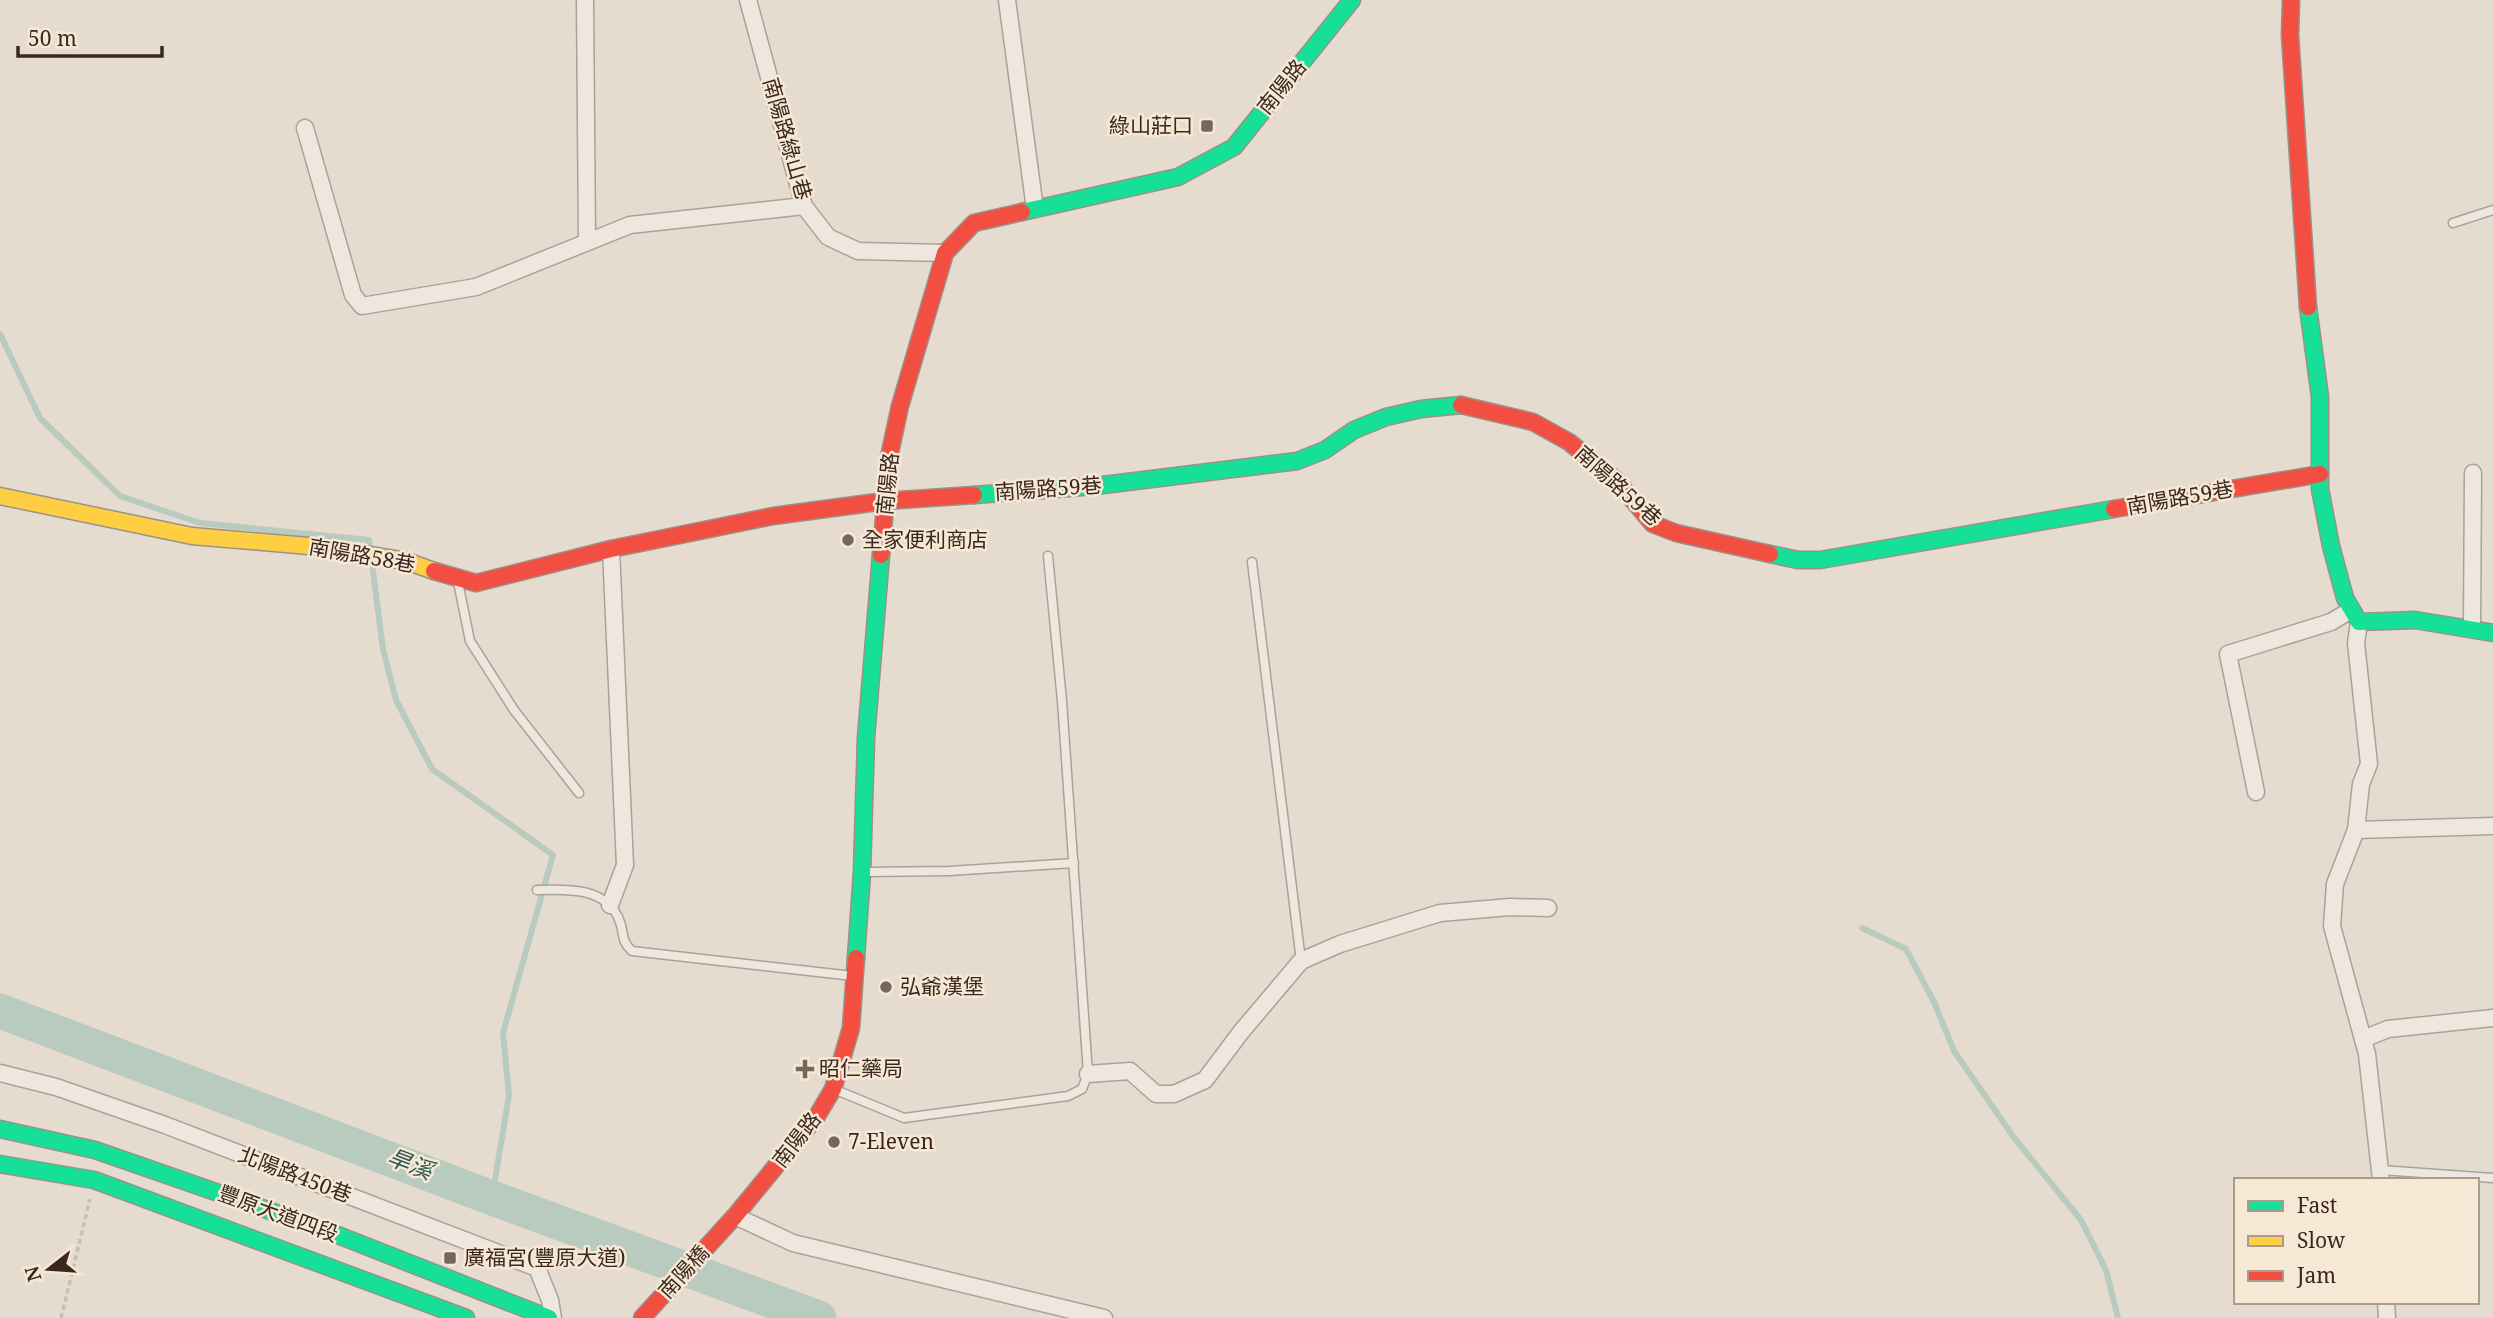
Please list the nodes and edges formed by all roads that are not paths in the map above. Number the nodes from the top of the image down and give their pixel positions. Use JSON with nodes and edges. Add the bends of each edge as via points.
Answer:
{"nodes":[{"id":1,"x":585,"y":0,"type":"edge"},
{"id":2,"x":748,"y":0,"type":"edge"},
{"id":3,"x":1007,"y":0,"type":"edge"},
{"id":4,"x":1352,"y":0,"type":"edge"},
{"id":5,"x":2291,"y":0,"type":"edge"},
{"id":6,"x":305,"y":128,"type":"dead end"},
{"id":7,"x":804,"y":205,"type":"junction"},
{"id":8,"x":1035,"y":209,"type":"junction"},
{"id":9,"x":2493,"y":210,"type":"edge"},
{"id":10,"x":2453,"y":223,"type":"dead end"},
{"id":11,"x":587,"y":242,"type":"junction"},
{"id":12,"x":945,"y":253,"type":"junction"},
{"id":13,"x":2473,"y":473,"type":"dead end"},
{"id":14,"x":2320,"y":474,"type":"junction"},
{"id":15,"x":0,"y":496,"type":"edge"},
{"id":16,"x":885,"y":501,"type":"junction"},
{"id":17,"x":611,"y":549,"type":"junction"},
{"id":18,"x":1048,"y":556,"type":"dead end"},
{"id":19,"x":1252,"y":562,"type":"dead end"},
{"id":20,"x":457,"y":579,"type":"junction"},
{"id":21,"x":2355,"y":616,"type":"junction"},
{"id":22,"x":2472,"y":629,"type":"junction"},
{"id":23,"x":2493,"y":633,"type":"edge"},
{"id":24,"x":2256,"y":792,"type":"dead end"},
{"id":25,"x":579,"y":793,"type":"dead end"},
{"id":26,"x":2493,"y":825,"type":"edge"},
{"id":27,"x":2356,"y":830,"type":"junction"},
{"id":28,"x":1074,"y":863,"type":"junction"},
{"id":29,"x":862,"y":872,"type":"junction"},
{"id":30,"x":537,"y":890,"type":"dead end"},
{"id":31,"x":610,"y":905,"type":"junction"},
{"id":32,"x":1548,"y":908,"type":"dead end"},
{"id":33,"x":1301,"y":961,"type":"junction"},
{"id":34,"x":853,"y":975,"type":"junction"},
{"id":35,"x":2493,"y":1018,"type":"edge"},
{"id":36,"x":2362,"y":1039,"type":"junction"},
{"id":37,"x":0,"y":1073,"type":"edge"},
{"id":38,"x":1088,"y":1074,"type":"junction"},
{"id":39,"x":833,"y":1089,"type":"junction"},
{"id":40,"x":0,"y":1129,"type":"edge"},
{"id":41,"x":0,"y":1164,"type":"edge"},
{"id":42,"x":2381,"y":1175,"type":"edge"},
{"id":43,"x":2493,"y":1178,"type":"edge"},
{"id":44,"x":730,"y":1221,"type":"junction"},
{"id":45,"x":466,"y":1318,"type":"edge"},
{"id":46,"x":551,"y":1318,"type":"edge"},
{"id":47,"x":642,"y":1318,"type":"edge"},
{"id":48,"x":1104,"y":1318,"type":"edge"}],
"edges":[{"from":1,"to":11,"type":"street"},
{"from":2,"to":7,"type":"street","name":"南陽路綠山巷"},
{"from":3,"to":8,"type":"street"},
{"from":4,"to":8,"type":"street","name":"南陽路","via":[[1234,147],[1178,177]]},
{"from":5,"to":14,"type":"street","via":[[2306,292],[2320,397]]},
{"from":6,"to":11,"type":"street","via":[[353,295],[362,306],[476,287]]},
{"from":7,"to":11,"type":"street","via":[[630,225]]},
{"from":7,"to":12,"type":"street","name":"南陽路綠山巷","via":[[828,237],[858,251]]},
{"from":8,"to":12,"type":"street","name":"南陽路","via":[[974,223]]},
{"from":9,"to":10,"type":"lane"},
{"from":12,"to":16,"type":"street","name":"南陽路","via":[[900,406]]},
{"from":13,"to":22,"type":"street"},
{"from":14,"to":16,"type":"street","name":"南陽路59巷","via":[[1820,560],[1798,560],[1653,524],[1615,479],[1569,442],[1533,422],[1456,404],[1386,417],[1297,461],[1095,486]]},
{"from":14,"to":21,"type":"street","via":[[2330,546]]},
{"from":15,"to":20,"type":"street","name":"南陽路58巷","via":[[192,536],[320,547],[406,561]]},
{"from":16,"to":17,"type":"street","name":"南陽路58巷","via":[[773,516]]},
{"from":16,"to":29,"type":"street","name":"南陽路","via":[[866,738]]},
{"from":17,"to":20,"type":"street","name":"南陽路58巷","via":[[476,583]]},
{"from":17,"to":31,"type":"street","via":[[625,865]]},
{"from":18,"to":28,"type":"lane"},
{"from":19,"to":33,"type":"lane"},
{"from":20,"to":25,"type":"lane","via":[[470,641],[514,710]]},
{"from":21,"to":22,"type":"street"},
{"from":21,"to":24,"type":"street","via":[[2228,654]]},
{"from":21,"to":27,"type":"street","via":[[2369,764],[2361,784]]},
{"from":22,"to":23,"type":"street"},
{"from":26,"to":27,"type":"street"},
{"from":27,"to":36,"type":"street","via":[[2335,884],[2332,926]]},
{"from":28,"to":29,"type":"lane","via":[[949,872]]},
{"from":28,"to":38,"type":"lane"},
{"from":29,"to":34,"type":"street","name":"南陽路"},
{"from":30,"to":31,"type":"lane","via":[[573,889]]},
{"from":31,"to":34,"type":"lane","via":[[620,922],[623,942],[632,951]]},
{"from":32,"to":33,"type":"street","via":[[1510,906],[1440,913]]},
{"from":33,"to":38,"type":"street","via":[[1205,1080],[1174,1094],[1156,1094],[1130,1071]]},
{"from":34,"to":39,"type":"street","name":"南陽路","via":[[851,1028]]},
{"from":35,"to":36,"type":"street","via":[[2388,1029]]},
{"from":36,"to":42,"type":"street"},
{"from":37,"to":46,"type":"street","name":"北陽路450巷","via":[[165,1125],[537,1268],[550,1300]]},
{"from":38,"to":39,"type":"lane","via":[[1082,1089],[1068,1096],[904,1118]]},
{"from":39,"to":44,"type":"street","name":"南陽路","via":[[817,1116]]},
{"from":40,"to":46,"type":"street","name":"豐原大道四段","via":[[95,1150],[325,1230]]},
{"from":41,"to":45,"type":"street","name":"豐原大道四段","via":[[94,1180]]},
{"from":42,"to":43,"type":"lane"},
{"from":44,"to":47,"type":"street","name":"南陽橋"},
{"from":44,"to":48,"type":"street","via":[[793,1243]]}]}
